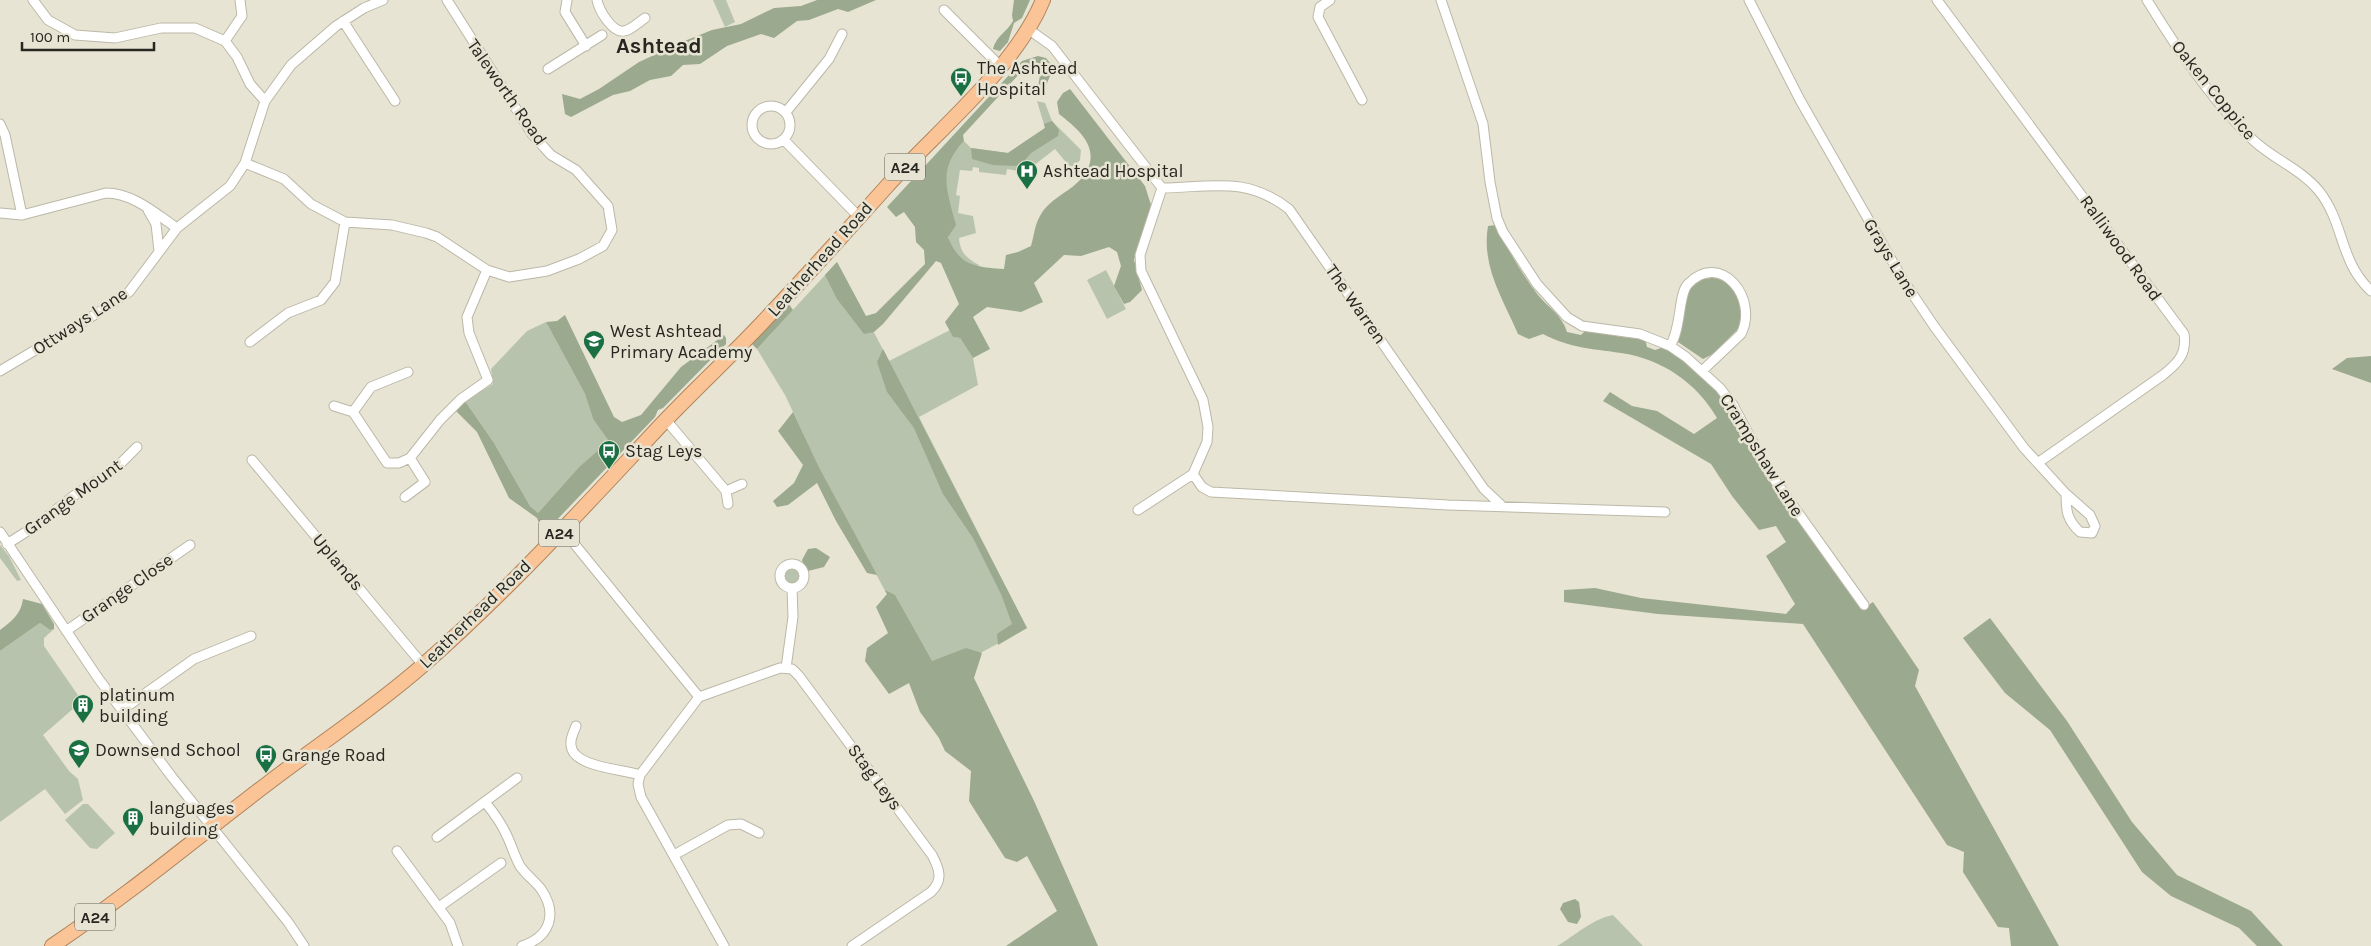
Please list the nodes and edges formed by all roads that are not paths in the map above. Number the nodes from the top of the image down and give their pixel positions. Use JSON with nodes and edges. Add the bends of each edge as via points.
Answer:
{"nodes":[{"id":1,"x":33,"y":0,"type":"edge"},
{"id":2,"x":240,"y":0,"type":"edge"},
{"id":3,"x":383,"y":0,"type":"edge"},
{"id":4,"x":447,"y":0,"type":"edge"},
{"id":5,"x":567,"y":0,"type":"edge"},
{"id":6,"x":597,"y":0,"type":"edge"},
{"id":7,"x":1042,"y":0,"type":"edge"},
{"id":8,"x":1330,"y":0,"type":"edge"},
{"id":9,"x":1441,"y":0,"type":"edge"},
{"id":10,"x":1749,"y":0,"type":"edge"},
{"id":11,"x":1938,"y":0,"type":"edge"},
{"id":12,"x":2147,"y":0,"type":"edge"},
{"id":13,"x":362,"y":4,"type":"edge"},
{"id":14,"x":944,"y":10,"type":"dead end"},
{"id":15,"x":645,"y":18,"type":"dead end"},
{"id":16,"x":343,"y":21,"type":"junction"},
{"id":17,"x":1028,"y":29,"type":"junction"},
{"id":18,"x":842,"y":34,"type":"dead end"},
{"id":19,"x":602,"y":35,"type":"dead end"},
{"id":20,"x":225,"y":41,"type":"junction"},
{"id":21,"x":586,"y":46,"type":"junction"},
{"id":22,"x":1000,"y":66,"type":"junction"},
{"id":23,"x":548,"y":69,"type":"dead end"},
{"id":24,"x":1362,"y":100,"type":"dead end"},
{"id":25,"x":265,"y":101,"type":"junction"},
{"id":26,"x":395,"y":101,"type":"dead end"},
{"id":27,"x":786,"y":112,"type":"junction"},
{"id":28,"x":0,"y":124,"type":"edge"},
{"id":29,"x":784,"y":140,"type":"junction"},
{"id":30,"x":245,"y":163,"type":"junction"},
{"id":31,"x":1162,"y":188,"type":"junction"},
{"id":32,"x":148,"y":209,"type":"junction"},
{"id":33,"x":0,"y":213,"type":"edge"},
{"id":34,"x":22,"y":215,"type":"junction"},
{"id":35,"x":859,"y":217,"type":"junction"},
{"id":36,"x":345,"y":222,"type":"junction"},
{"id":37,"x":177,"y":228,"type":"junction"},
{"id":38,"x":159,"y":250,"type":"junction"},
{"id":39,"x":487,"y":270,"type":"junction"},
{"id":40,"x":2371,"y":291,"type":"edge"},
{"id":41,"x":250,"y":342,"type":"dead end"},
{"id":42,"x":1670,"y":346,"type":"junction"},
{"id":43,"x":0,"y":371,"type":"edge"},
{"id":44,"x":1702,"y":371,"type":"junction"},
{"id":45,"x":408,"y":372,"type":"dead end"},
{"id":46,"x":334,"y":406,"type":"dead end"},
{"id":47,"x":352,"y":412,"type":"junction"},
{"id":48,"x":666,"y":420,"type":"junction"},
{"id":49,"x":137,"y":447,"type":"dead end"},
{"id":50,"x":410,"y":458,"type":"junction"},
{"id":51,"x":252,"y":460,"type":"dead end"},
{"id":52,"x":2039,"y":462,"type":"junction"},
{"id":53,"x":1193,"y":474,"type":"junction"},
{"id":54,"x":742,"y":484,"type":"dead end"},
{"id":55,"x":726,"y":491,"type":"junction"},
{"id":56,"x":2066,"y":494,"type":"dead end"},
{"id":57,"x":405,"y":497,"type":"dead end"},
{"id":58,"x":728,"y":504,"type":"dead end"},
{"id":59,"x":1501,"y":506,"type":"junction"},
{"id":60,"x":1138,"y":510,"type":"dead end"},
{"id":61,"x":1664,"y":512,"type":"dead end"},
{"id":62,"x":563,"y":530,"type":"junction"},
{"id":63,"x":0,"y":532,"type":"edge"},
{"id":64,"x":7,"y":544,"type":"junction"},
{"id":65,"x":190,"y":545,"type":"dead end"},
{"id":66,"x":792,"y":588,"type":"dead end"},
{"id":67,"x":1864,"y":605,"type":"dead end"},
{"id":68,"x":66,"y":631,"type":"junction"},
{"id":69,"x":251,"y":636,"type":"dead end"},
{"id":70,"x":423,"y":665,"type":"junction"},
{"id":71,"x":786,"y":668,"type":"junction"},
{"id":72,"x":699,"y":697,"type":"junction"},
{"id":73,"x":122,"y":710,"type":"junction"},
{"id":74,"x":576,"y":726,"type":"dead end"},
{"id":75,"x":640,"y":775,"type":"junction"},
{"id":76,"x":518,"y":778,"type":"dead end"},
{"id":77,"x":485,"y":802,"type":"junction"},
{"id":78,"x":212,"y":827,"type":"junction"},
{"id":79,"x":758,"y":833,"type":"dead end"},
{"id":80,"x":437,"y":837,"type":"dead end"},
{"id":81,"x":397,"y":851,"type":"dead end"},
{"id":82,"x":674,"y":855,"type":"junction"},
{"id":83,"x":501,"y":864,"type":"dead end"},
{"id":84,"x":439,"y":907,"type":"junction"},
{"id":85,"x":52,"y":946,"type":"edge"},
{"id":86,"x":304,"y":946,"type":"edge"},
{"id":87,"x":458,"y":946,"type":"edge"},
{"id":88,"x":522,"y":946,"type":"edge"},
{"id":89,"x":724,"y":946,"type":"edge"},
{"id":90,"x":852,"y":946,"type":"edge"}],
"edges":[{"from":1,"to":20,"type":"street","via":[[48,20],[75,35],[114,38],[161,28],[195,28]]},
{"from":2,"to":20,"type":"street","via":[[242,16]]},
{"from":3,"to":13,"type":"street","name":"Ottways Lane"},
{"from":4,"to":39,"type":"street","name":"Taleworth Road","via":[[532,134],[551,155],[576,170],[608,206],[612,230],[603,246],[547,271],[509,277]]},
{"from":5,"to":21,"type":"street","via":[[565,12]]},
{"from":6,"to":15,"type":"street","via":[[618,30],[625,31]]},
{"from":7,"to":17,"type":"highway","name":"Leatherhead Road","number":"A24"},
{"from":8,"to":24,"type":"street","via":[[1320,7],[1318,17]]},
{"from":9,"to":42,"type":"street","name":"Crampshaw Lane","via":[[1483,124],[1497,218],[1514,251],[1536,284],[1567,317],[1582,326],[1640,334]]},
{"from":10,"to":52,"type":"street","name":"Grays Lane","via":[[1795,92],[1903,280],[1971,379],[2024,448]]},
{"from":11,"to":52,"type":"street","name":"Ralliwood Road","via":[[2184,334],[2186,345],[2178,363]]},
{"from":12,"to":40,"type":"street","name":"Oaken Coppice","via":[[2189,62],[2246,133],[2263,150],[2318,190],[2338,223],[2346,256]]},
{"from":13,"to":16,"type":"street","name":"Ottways Lane"},
{"from":14,"to":22,"type":"street"},
{"from":16,"to":25,"type":"street","name":"Ottways Lane","via":[[291,65]]},
{"from":16,"to":26,"type":"street"},
{"from":17,"to":22,"type":"highway","name":"Leatherhead Road","number":"A24"},
{"from":17,"to":31,"type":"street","via":[[1052,46]]},
{"from":18,"to":27,"type":"street","via":[[829,60]]},
{"from":19,"to":21,"type":"street"},
{"from":20,"to":25,"type":"street","via":[[238,57],[250,84]]},
{"from":21,"to":23,"type":"street"},
{"from":22,"to":35,"type":"highway","name":"Leatherhead Road","number":"A24"},
{"from":25,"to":30,"type":"street","name":"Ottways Lane"},
{"from":27,"to":29,"type":"street","via":[[790,132]]},
{"from":27,"to":29,"type":"street","via":[[767,106],[758,110],[752,119],[751,129],[764,144],[775,145]]},
{"from":28,"to":34,"type":"street","via":[[6,135]]},
{"from":29,"to":35,"type":"street"},
{"from":30,"to":36,"type":"street","name":"Taleworth Road","via":[[284,179],[311,204]]},
{"from":30,"to":37,"type":"street","name":"Ottways Lane","via":[[230,186]]},
{"from":31,"to":53,"type":"street","via":[[1140,255],[1141,271],[1207,413],[1207,442]]},
{"from":31,"to":59,"type":"street","name":"The Warren","via":[[1233,186],[1256,189],[1273,196],[1289,209],[1484,489]]},
{"from":32,"to":34,"type":"street","via":[[119,194],[106,194]]},
{"from":32,"to":37,"type":"street"},
{"from":32,"to":38,"type":"street","via":[[156,224]]},
{"from":33,"to":34,"type":"street"},
{"from":35,"to":48,"type":"highway","name":"Leatherhead Road","number":"A24","via":[[762,323]]},
{"from":36,"to":39,"type":"street","name":"Taleworth Road","via":[[392,225],[426,233]]},
{"from":36,"to":41,"type":"street","via":[[335,282],[321,300],[288,313]]},
{"from":37,"to":38,"type":"street","name":"Ottways Lane"},
{"from":38,"to":43,"type":"street","name":"Ottways Lane","via":[[129,292]]},
{"from":39,"to":50,"type":"street","via":[[467,318],[469,333],[488,380],[461,399]]},
{"from":42,"to":44,"type":"street","name":"Crampshaw Lane"},
{"from":42,"to":44,"type":"street","via":[[1679,328],[1682,294],[1686,285],[1704,274],[1723,274],[1730,278],[1743,297],[1745,327],[1742,334]]},
{"from":44,"to":67,"type":"street","name":"Crampshaw Lane","via":[[1733,404],[1769,472]]},
{"from":45,"to":47,"type":"street","via":[[371,388]]},
{"from":46,"to":47,"type":"street"},
{"from":47,"to":50,"type":"street","via":[[387,463]]},
{"from":48,"to":55,"type":"street"},
{"from":48,"to":62,"type":"highway","name":"Leatherhead Road","number":"A24"},
{"from":49,"to":64,"type":"street","name":"Grange Mount","via":[[117,467]]},
{"from":50,"to":57,"type":"street","via":[[425,482]]},
{"from":51,"to":70,"type":"street","name":"Uplands"},
{"from":52,"to":56,"type":"street","name":"Grays Lane"},
{"from":53,"to":59,"type":"street","via":[[1202,487],[1211,492]]},
{"from":53,"to":60,"type":"street"},
{"from":54,"to":55,"type":"street"},
{"from":55,"to":58,"type":"street"},
{"from":59,"to":61,"type":"street"},
{"from":62,"to":70,"type":"highway","name":"Leatherhead Road","number":"A24"},
{"from":62,"to":72,"type":"street"},
{"from":63,"to":64,"type":"street"},
{"from":64,"to":68,"type":"street"},
{"from":65,"to":68,"type":"street","name":"Grange Close"},
{"from":66,"to":71,"type":"street"},
{"from":68,"to":73,"type":"street"},
{"from":69,"to":73,"type":"street","via":[[194,659]]},
{"from":70,"to":78,"type":"highway","name":"Leatherhead Road","number":"A24"},
{"from":71,"to":72,"type":"street","via":[[773,669]]},
{"from":71,"to":90,"type":"street","name":"Stag Leys","via":[[799,676],[932,855],[939,870],[938,885],[931,892]]},
{"from":72,"to":75,"type":"street"},
{"from":73,"to":78,"type":"street"},
{"from":74,"to":75,"type":"street","via":[[570,742],[580,760]]},
{"from":75,"to":82,"type":"street","via":[[641,797]]},
{"from":76,"to":77,"type":"street"},
{"from":77,"to":80,"type":"street"},
{"from":77,"to":88,"type":"street","via":[[504,830],[520,866],[540,888],[548,905],[549,925],[545,933]]},
{"from":78,"to":85,"type":"highway","name":"Leatherhead Road","number":"A24","via":[[138,887]]},
{"from":78,"to":86,"type":"street"},
{"from":79,"to":82,"type":"street","via":[[742,824],[728,825]]},
{"from":81,"to":84,"type":"street"},
{"from":82,"to":89,"type":"street"},
{"from":83,"to":84,"type":"street"},
{"from":84,"to":87,"type":"street","via":[[450,923]]}]}
